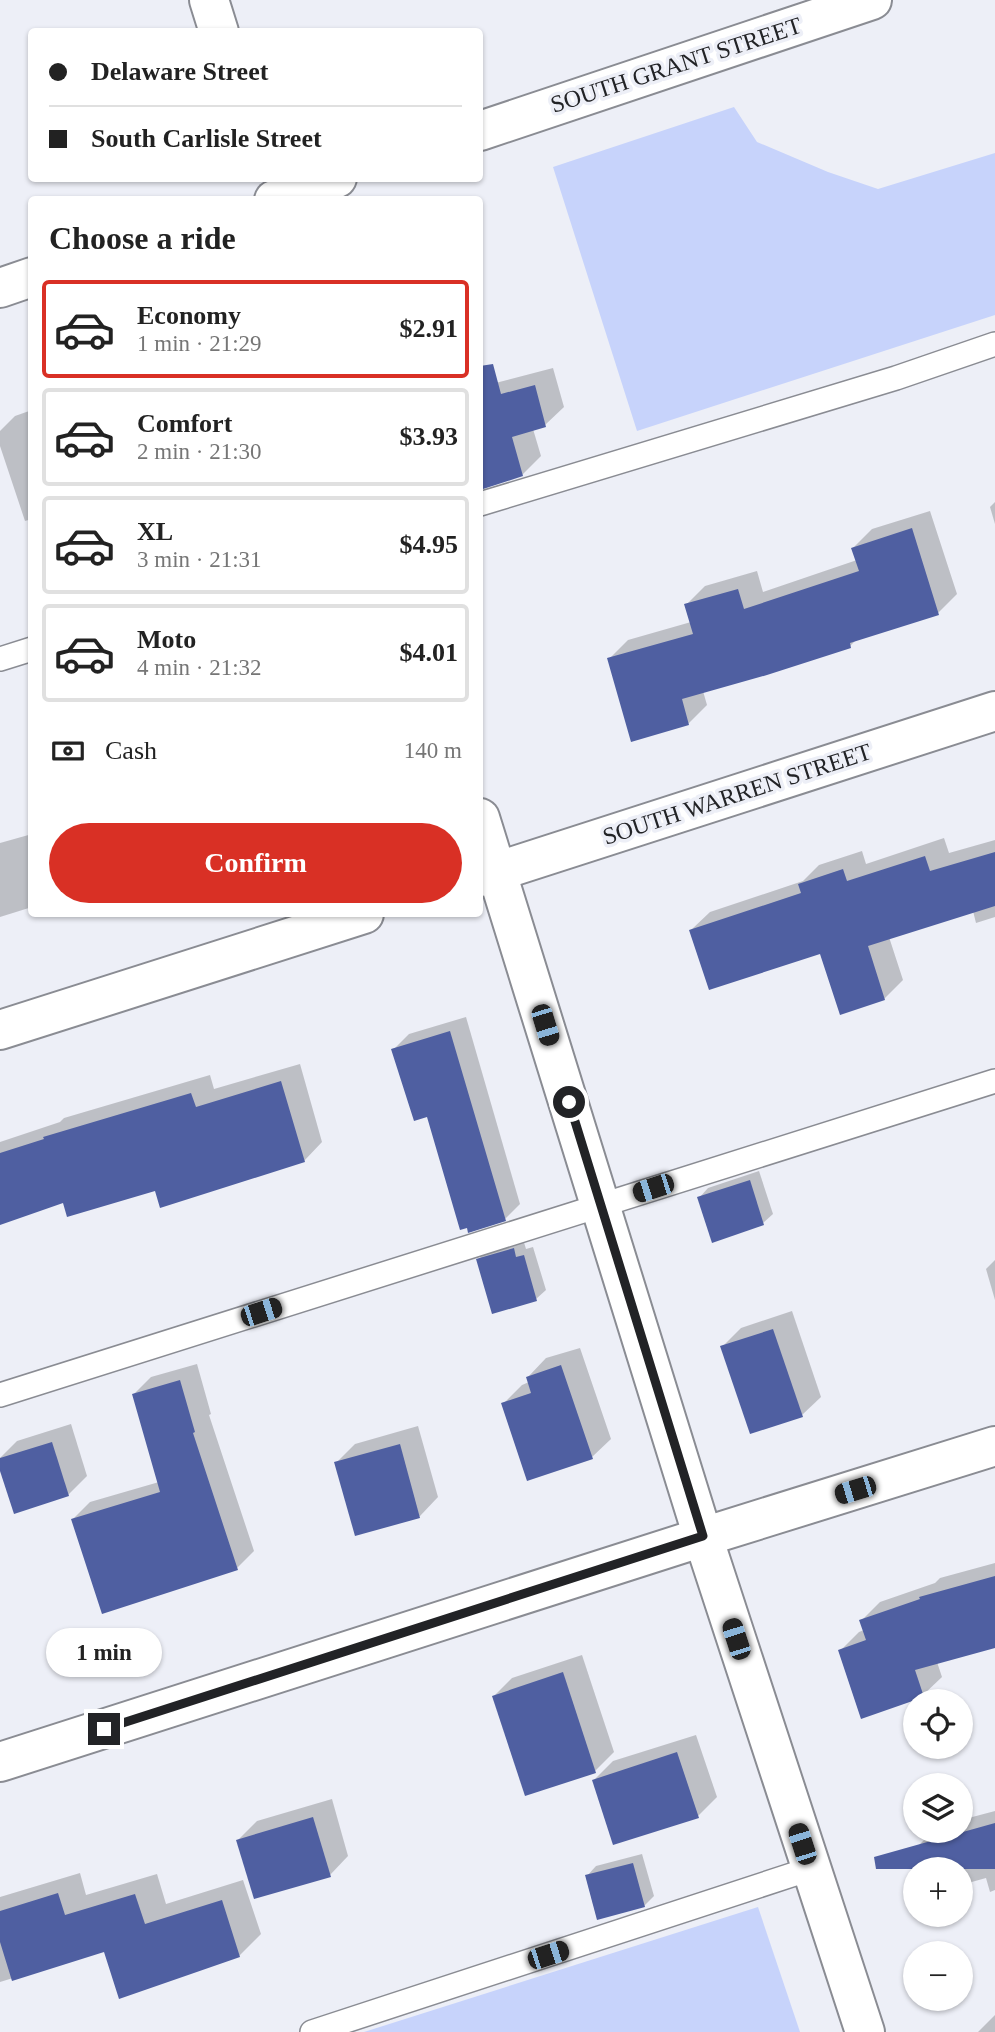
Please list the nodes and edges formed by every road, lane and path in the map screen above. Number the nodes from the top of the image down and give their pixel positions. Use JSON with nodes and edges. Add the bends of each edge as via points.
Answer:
{"nodes":[{"id":1,"x":209,"y":0,"type":"edge"},
{"id":2,"x":873,"y":0,"type":"edge"},
{"id":3,"x":218,"y":28,"type":"edge"},
{"id":4,"x":483,"y":130,"type":"edge"},
{"id":5,"x":325,"y":182,"type":"edge"},
{"id":6,"x":284,"y":196,"type":"edge"},
{"id":7,"x":28,"y":279,"type":"edge"},
{"id":8,"x":0,"y":288,"type":"edge"},
{"id":9,"x":995,"y":344,"type":"edge"},
{"id":10,"x":483,"y":503,"type":"edge"},
{"id":11,"x":28,"y":650,"type":"edge"},
{"id":12,"x":0,"y":659,"type":"edge"},
{"id":13,"x":995,"y":711,"type":"edge"},
{"id":14,"x":483,"y":839,"type":"edge"},
{"id":15,"x":488,"y":874,"type":"edge"},
{"id":16,"x":355,"y":917,"type":"edge"},
{"id":17,"x":0,"y":1030,"type":"edge"},
{"id":18,"x":995,"y":1081,"type":"edge"},
{"id":19,"x":600,"y":1204,"type":"junction"},
{"id":20,"x":0,"y":1395,"type":"edge"},
{"id":21,"x":995,"y":1446,"type":"edge"},
{"id":22,"x":703,"y":1536,"type":"junction"},
{"id":23,"x":0,"y":1762,"type":"edge"},
{"id":24,"x":810,"y":1869,"type":"junction"},
{"id":25,"x":312,"y":2032,"type":"edge"},
{"id":26,"x":864,"y":2032,"type":"edge"}],
"edges":[{"from":1,"to":3,"type":"street"},
{"from":2,"to":4,"type":"street","name":"SOUTH GRANT STREET"},
{"from":5,"to":6,"type":"street"},
{"from":7,"to":8,"type":"street"},
{"from":9,"to":10,"type":"lane"},
{"from":11,"to":12,"type":"lane"},
{"from":13,"to":15,"type":"street","name":"SOUTH WARREN STREET"},
{"from":14,"to":15,"type":"street"},
{"from":15,"to":19,"type":"street"},
{"from":16,"to":17,"type":"street"},
{"from":18,"to":19,"type":"lane"},
{"from":19,"to":20,"type":"lane"},
{"from":19,"to":22,"type":"street"},
{"from":21,"to":22,"type":"street"},
{"from":22,"to":23,"type":"street"},
{"from":22,"to":24,"type":"street"},
{"from":24,"to":25,"type":"lane"},
{"from":24,"to":26,"type":"street"}]}
